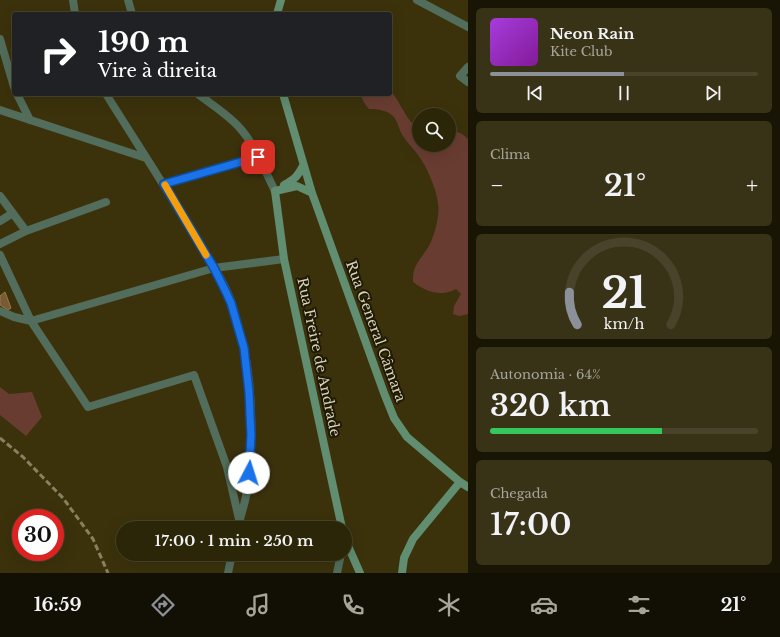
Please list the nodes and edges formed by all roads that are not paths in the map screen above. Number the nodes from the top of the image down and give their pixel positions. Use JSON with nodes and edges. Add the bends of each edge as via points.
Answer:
{"nodes":[{"id":1,"x":73,"y":0,"type":"edge"},
{"id":2,"x":128,"y":0,"type":"edge"},
{"id":3,"x":281,"y":0,"type":"edge"},
{"id":4,"x":417,"y":0,"type":"edge"},
{"id":5,"x":75,"y":12,"type":"edge"},
{"id":6,"x":131,"y":12,"type":"edge"},
{"id":7,"x":278,"y":12,"type":"edge"},
{"id":8,"x":468,"y":27,"type":"edge"},
{"id":9,"x":0,"y":39,"type":"edge"},
{"id":10,"x":468,"y":67,"type":"edge"},
{"id":11,"x":12,"y":80,"type":"edge"},
{"id":12,"x":468,"y":82,"type":"edge"},
{"id":13,"x":18,"y":96,"type":"edge"},
{"id":14,"x":107,"y":96,"type":"edge"},
{"id":15,"x":201,"y":96,"type":"edge"},
{"id":16,"x":284,"y":96,"type":"edge"},
{"id":17,"x":0,"y":110,"type":"edge"},
{"id":18,"x":30,"y":120,"type":"junction"},
{"id":19,"x":258,"y":157,"type":"junction"},
{"id":20,"x":146,"y":158,"type":"junction"},
{"id":21,"x":303,"y":166,"type":"junction"},
{"id":22,"x":164,"y":184,"type":"junction"},
{"id":23,"x":275,"y":191,"type":"junction"},
{"id":24,"x":312,"y":193,"type":"junction"},
{"id":25,"x":0,"y":196,"type":"edge"},
{"id":26,"x":106,"y":202,"type":"dead end"},
{"id":27,"x":13,"y":213,"type":"junction"},
{"id":28,"x":0,"y":221,"type":"edge"},
{"id":29,"x":26,"y":232,"type":"junction"},
{"id":30,"x":0,"y":244,"type":"edge"},
{"id":31,"x":0,"y":255,"type":"edge"},
{"id":32,"x":284,"y":259,"type":"junction"},
{"id":33,"x":214,"y":268,"type":"junction"},
{"id":34,"x":0,"y":311,"type":"edge"},
{"id":35,"x":31,"y":321,"type":"junction"},
{"id":36,"x":460,"y":482,"type":"junction"},
{"id":37,"x":468,"y":487,"type":"edge"},
{"id":38,"x":238,"y":521,"type":"edge"},
{"id":39,"x":240,"y":521,"type":"edge"},
{"id":40,"x":340,"y":521,"type":"edge"},
{"id":41,"x":352,"y":555,"type":"edge"},
{"id":42,"x":231,"y":561,"type":"edge"},
{"id":43,"x":340,"y":561,"type":"edge"},
{"id":44,"x":228,"y":573,"type":"edge"},
{"id":45,"x":337,"y":573,"type":"edge"},
{"id":46,"x":360,"y":573,"type":"edge"},
{"id":47,"x":402,"y":573,"type":"edge"}],
"edges":[{"from":1,"to":5,"type":"street"},
{"from":2,"to":6,"type":"street"},
{"from":3,"to":7,"type":"main road"},
{"from":4,"to":8,"type":"street"},
{"from":9,"to":11,"type":"street"},
{"from":10,"to":12,"type":"street","via":[[460,76]]},
{"from":13,"to":18,"type":"street"},
{"from":14,"to":20,"type":"street"},
{"from":15,"to":19,"type":"street","via":[[238,125]]},
{"from":16,"to":21,"type":"main road","name":"Rua General Câmara"},
{"from":17,"to":18,"type":"street"},
{"from":18,"to":20,"type":"street"},
{"from":19,"to":22,"type":"street"},
{"from":19,"to":23,"type":"street"},
{"from":20,"to":22,"type":"street"},
{"from":21,"to":23,"type":"main road","via":[[296,178]]},
{"from":21,"to":24,"type":"main road","name":"Rua General Câmara"},
{"from":22,"to":33,"type":"street"},
{"from":23,"to":24,"type":"main road","via":[[297,186]]},
{"from":23,"to":32,"type":"main road","name":"Rua Freire de Andrade"},
{"from":24,"to":36,"type":"main road","name":"Rua General Câmara","via":[[394,418],[407,437]]},
{"from":25,"to":27,"type":"street"},
{"from":26,"to":29,"type":"street"},
{"from":27,"to":28,"type":"street"},
{"from":27,"to":29,"type":"street"},
{"from":29,"to":30,"type":"street"},
{"from":31,"to":35,"type":"street"},
{"from":32,"to":33,"type":"street"},
{"from":32,"to":40,"type":"main road","name":"Rua Freire de Andrade"},
{"from":33,"to":35,"type":"street"},
{"from":33,"to":39,"type":"street","via":[[231,303],[244,348],[249,392],[250,462]]},
{"from":34,"to":35,"type":"street"},
{"from":35,"to":38,"type":"street","via":[[88,407],[194,375],[227,467]]},
{"from":36,"to":37,"type":"main road","name":"Rua General Câmara"},
{"from":36,"to":47,"type":"main road","via":[[413,539],[404,558]]},
{"from":41,"to":46,"type":"main road"},
{"from":42,"to":44,"type":"street"},
{"from":43,"to":45,"type":"street"}]}
